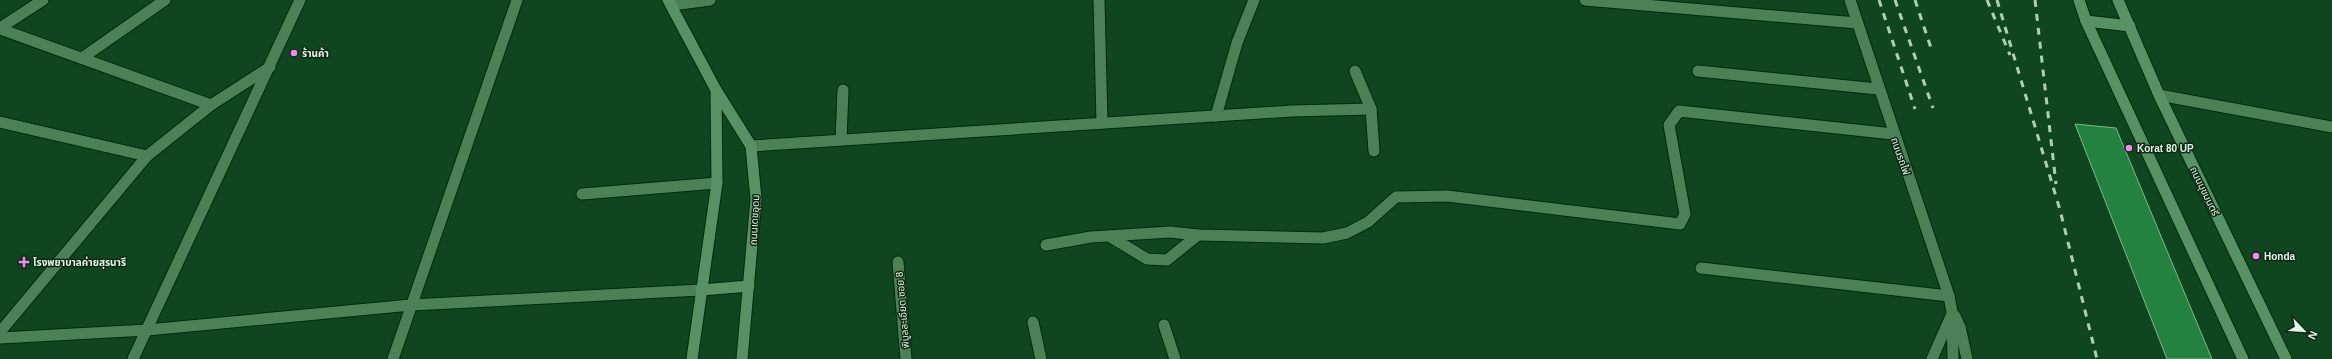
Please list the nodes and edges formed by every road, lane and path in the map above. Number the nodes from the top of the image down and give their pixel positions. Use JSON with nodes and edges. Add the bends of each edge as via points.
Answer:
{"nodes":[{"id":1,"x":43,"y":0,"type":"edge"},
{"id":2,"x":165,"y":0,"type":"edge"},
{"id":3,"x":300,"y":0,"type":"edge"},
{"id":4,"x":517,"y":0,"type":"edge"},
{"id":5,"x":710,"y":0,"type":"edge"},
{"id":6,"x":1099,"y":0,"type":"edge"},
{"id":7,"x":1254,"y":0,"type":"edge"},
{"id":8,"x":1584,"y":0,"type":"edge"},
{"id":9,"x":1850,"y":0,"type":"edge"},
{"id":10,"x":2079,"y":0,"type":"edge"},
{"id":11,"x":2118,"y":0,"type":"edge"},
{"id":12,"x":670,"y":2,"type":"edge"},
{"id":13,"x":2086,"y":20,"type":"junction"},
{"id":14,"x":1857,"y":23,"type":"junction"},
{"id":15,"x":2130,"y":26,"type":"junction"},
{"id":16,"x":0,"y":28,"type":"edge"},
{"id":17,"x":82,"y":58,"type":"junction"},
{"id":18,"x":270,"y":67,"type":"junction"},
{"id":19,"x":1355,"y":71,"type":"dead end"},
{"id":20,"x":1698,"y":71,"type":"dead end"},
{"id":21,"x":1878,"y":89,"type":"junction"},
{"id":22,"x":716,"y":90,"type":"junction"},
{"id":23,"x":843,"y":90,"type":"dead end"},
{"id":24,"x":2159,"y":95,"type":"junction"},
{"id":25,"x":211,"y":105,"type":"junction"},
{"id":26,"x":1371,"y":109,"type":"junction"},
{"id":27,"x":1216,"y":116,"type":"junction"},
{"id":28,"x":0,"y":122,"type":"edge"},
{"id":29,"x":1102,"y":123,"type":"junction"},
{"id":30,"x":2332,"y":127,"type":"edge"},
{"id":31,"x":1893,"y":134,"type":"junction"},
{"id":32,"x":842,"y":140,"type":"junction"},
{"id":33,"x":750,"y":146,"type":"junction"},
{"id":34,"x":1374,"y":151,"type":"dead end"},
{"id":35,"x":147,"y":156,"type":"junction"},
{"id":36,"x":717,"y":183,"type":"junction"},
{"id":37,"x":582,"y":194,"type":"dead end"},
{"id":38,"x":1198,"y":235,"type":"junction"},
{"id":39,"x":1109,"y":236,"type":"junction"},
{"id":40,"x":1046,"y":245,"type":"dead end"},
{"id":41,"x":898,"y":262,"type":"dead end"},
{"id":42,"x":1701,"y":268,"type":"dead end"},
{"id":43,"x":749,"y":286,"type":"junction"},
{"id":44,"x":701,"y":290,"type":"junction"},
{"id":45,"x":1949,"y":296,"type":"junction"},
{"id":46,"x":411,"y":305,"type":"junction"},
{"id":47,"x":1952,"y":312,"type":"junction"},
{"id":48,"x":1033,"y":322,"type":"dead end"},
{"id":49,"x":1164,"y":325,"type":"dead end"},
{"id":50,"x":147,"y":330,"type":"junction"},
{"id":51,"x":0,"y":332,"type":"edge"},
{"id":52,"x":0,"y":338,"type":"edge"},
{"id":53,"x":133,"y":359,"type":"edge"},
{"id":54,"x":393,"y":359,"type":"edge"},
{"id":55,"x":692,"y":359,"type":"edge"},
{"id":56,"x":742,"y":359,"type":"edge"},
{"id":57,"x":906,"y":359,"type":"edge"},
{"id":58,"x":1041,"y":359,"type":"edge"},
{"id":59,"x":1175,"y":359,"type":"edge"},
{"id":60,"x":1932,"y":359,"type":"edge"},
{"id":61,"x":1953,"y":359,"type":"edge"},
{"id":62,"x":1967,"y":359,"type":"edge"},
{"id":63,"x":2243,"y":359,"type":"edge"},
{"id":64,"x":2286,"y":359,"type":"edge"}],
"edges":[{"from":1,"to":16,"type":"street"},
{"from":2,"to":17,"type":"street"},
{"from":3,"to":18,"type":"street"},
{"from":4,"to":46,"type":"street"},
{"from":5,"to":12,"type":"street"},
{"from":6,"to":29,"type":"street"},
{"from":7,"to":27,"type":"street","via":[[1237,43]]},
{"from":8,"to":14,"type":"street"},
{"from":9,"to":14,"type":"street","name":"ถนนรถไฟ"},
{"from":10,"to":13,"type":"main road"},
{"from":11,"to":15,"type":"main road","name":"ถนนมุขมนตรี"},
{"from":12,"to":22,"type":"main road","name":"ถนนเดชอุดม"},
{"from":13,"to":15,"type":"main road"},
{"from":13,"to":63,"type":"main road"},
{"from":14,"to":21,"type":"street","name":"ถนนรถไฟ"},
{"from":15,"to":24,"type":"main road","name":"ถนนมุขมนตรี"},
{"from":16,"to":17,"type":"street"},
{"from":17,"to":25,"type":"street"},
{"from":18,"to":25,"type":"street"},
{"from":18,"to":50,"type":"street"},
{"from":19,"to":26,"type":"street"},
{"from":20,"to":21,"type":"street"},
{"from":21,"to":31,"type":"street","name":"ถนนรถไฟ"},
{"from":22,"to":33,"type":"main road","name":"ถนนเดชอุดม"},
{"from":22,"to":36,"type":"main road","name":"ถนนเดชอุดม"},
{"from":23,"to":32,"type":"street"},
{"from":24,"to":30,"type":"street"},
{"from":24,"to":64,"type":"main road","name":"ถนนมุขมนตรี"},
{"from":25,"to":35,"type":"street"},
{"from":26,"to":27,"type":"street"},
{"from":26,"to":34,"type":"street"},
{"from":27,"to":29,"type":"street"},
{"from":28,"to":35,"type":"street"},
{"from":29,"to":32,"type":"street"},
{"from":31,"to":38,"type":"street","via":[[1679,111],[1669,125],[1685,214],[1680,224],[1447,196],[1396,197],[1368,222],[1348,233],[1323,238]]},
{"from":31,"to":45,"type":"street","name":"ถนนรถไฟ"},
{"from":32,"to":33,"type":"street"},
{"from":33,"to":43,"type":"main road","name":"ถนนเดชอุดม","via":[[756,199]]},
{"from":35,"to":51,"type":"street"},
{"from":36,"to":37,"type":"street"},
{"from":36,"to":44,"type":"main road","name":"ถนนเดชอุดม"},
{"from":38,"to":39,"type":"street","via":[[1170,232]]},
{"from":38,"to":39,"type":"street","via":[[1167,260],[1147,259]]},
{"from":39,"to":40,"type":"street"},
{"from":41,"to":57,"type":"street","name":"พิบูลละเอียด ซอย 8"},
{"from":42,"to":45,"type":"street"},
{"from":43,"to":44,"type":"main road"},
{"from":43,"to":56,"type":"main road","name":"ถนนเดชอุดม"},
{"from":44,"to":46,"type":"street"},
{"from":44,"to":55,"type":"main road","name":"ถนนเดชอุดม"},
{"from":45,"to":47,"type":"street","name":"ถนนรถไฟ"},
{"from":46,"to":50,"type":"street"},
{"from":46,"to":54,"type":"street"},
{"from":47,"to":60,"type":"street"},
{"from":47,"to":61,"type":"street","name":"ถนนรถไฟ"},
{"from":47,"to":62,"type":"street","name":"ถนนรถไฟ","via":[[1960,328]]},
{"from":48,"to":58,"type":"street"},
{"from":49,"to":59,"type":"street"},
{"from":50,"to":52,"type":"street"},
{"from":50,"to":53,"type":"street"}]}
